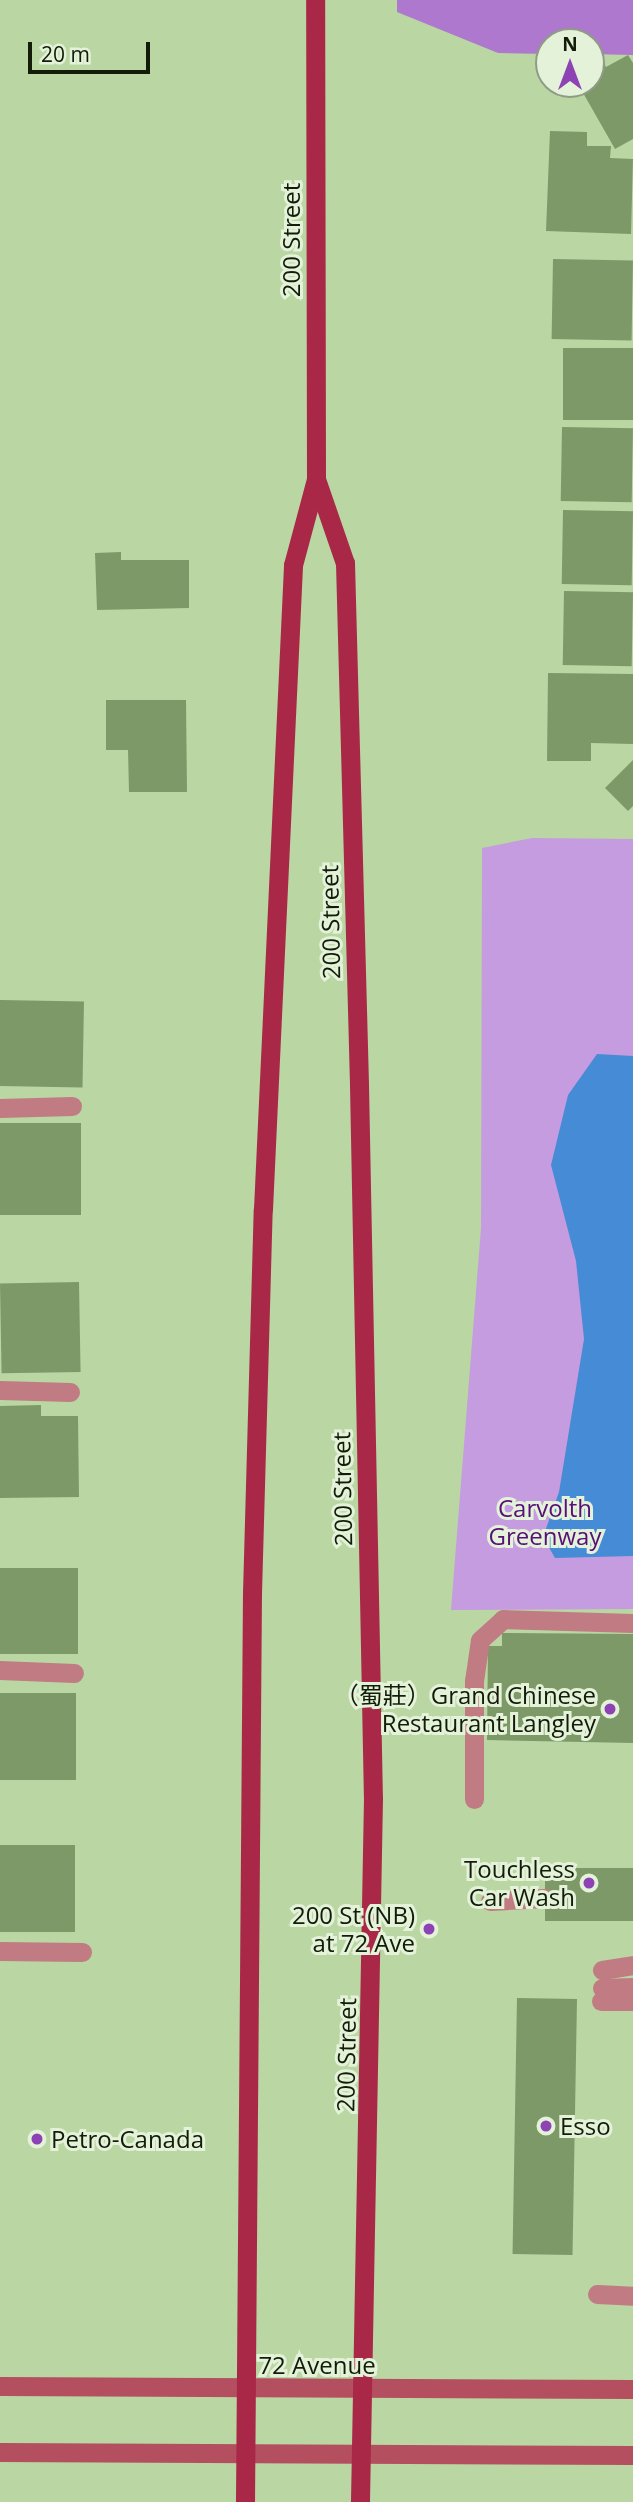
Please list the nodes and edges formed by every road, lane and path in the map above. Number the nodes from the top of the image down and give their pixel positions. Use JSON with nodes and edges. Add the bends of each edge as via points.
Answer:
{"nodes":[{"id":1,"x":315,"y":0,"type":"edge"},
{"id":2,"x":316,"y":479,"type":"junction"},
{"id":3,"x":72,"y":1106,"type":"dead end"},
{"id":4,"x":0,"y":1108,"type":"edge"},
{"id":5,"x":0,"y":1390,"type":"edge"},
{"id":6,"x":70,"y":1392,"type":"dead end"},
{"id":7,"x":633,"y":1623,"type":"edge"},
{"id":8,"x":0,"y":1670,"type":"edge"},
{"id":9,"x":74,"y":1673,"type":"dead end"},
{"id":10,"x":474,"y":1799,"type":"dead end"},
{"id":11,"x":545,"y":1898,"type":"dead end"},
{"id":12,"x":490,"y":1901,"type":"dead end"},
{"id":13,"x":0,"y":1951,"type":"edge"},
{"id":14,"x":82,"y":1952,"type":"dead end"},
{"id":15,"x":633,"y":1965,"type":"edge"},
{"id":16,"x":602,"y":1986,"type":"junction"},
{"id":17,"x":633,"y":1987,"type":"edge"},
{"id":18,"x":633,"y":2001,"type":"edge"},
{"id":19,"x":597,"y":2294,"type":"dead end"},
{"id":20,"x":633,"y":2296,"type":"edge"},
{"id":21,"x":0,"y":2386,"type":"edge"},
{"id":22,"x":245,"y":2389,"type":"junction"},
{"id":23,"x":633,"y":2389,"type":"edge"},
{"id":24,"x":363,"y":2390,"type":"junction"},
{"id":25,"x":0,"y":2452,"type":"edge"},
{"id":26,"x":245,"y":2454,"type":"junction"},
{"id":27,"x":361,"y":2454,"type":"junction"},
{"id":28,"x":633,"y":2455,"type":"edge"},
{"id":29,"x":245,"y":2502,"type":"edge"},
{"id":30,"x":360,"y":2502,"type":"edge"}],
"edges":[{"from":1,"to":2,"type":"main road","name":"200 Street"},
{"from":2,"to":22,"type":"main road","name":"200 Street","via":[[293,565],[263,1209],[252,1593]]},
{"from":2,"to":24,"type":"main road","name":"200 Street","via":[[345,563],[359,1113],[373,1798]]},
{"from":3,"to":4,"type":"lane"},
{"from":5,"to":6,"type":"lane"},
{"from":7,"to":10,"type":"lane","via":[[503,1619],[480,1640],[474,1681]]},
{"from":8,"to":9,"type":"lane"},
{"from":11,"to":12,"type":"lane"},
{"from":13,"to":14,"type":"lane"},
{"from":15,"to":16,"type":"lane"},
{"from":16,"to":17,"type":"lane"},
{"from":16,"to":18,"type":"lane"},
{"from":19,"to":20,"type":"lane"},
{"from":21,"to":22,"type":"main road","name":"72 Avenue"},
{"from":22,"to":24,"type":"main road","name":"72 Avenue"},
{"from":22,"to":26,"type":"main road","name":"200 Street"},
{"from":23,"to":24,"type":"main road","name":"72 Avenue"},
{"from":24,"to":27,"type":"main road","name":"200 Street"},
{"from":25,"to":26,"type":"main road"},
{"from":26,"to":27,"type":"main road"},
{"from":26,"to":29,"type":"main road","name":"200 Street"},
{"from":27,"to":28,"type":"main road"},
{"from":27,"to":30,"type":"main road","name":"200 Street"}]}
